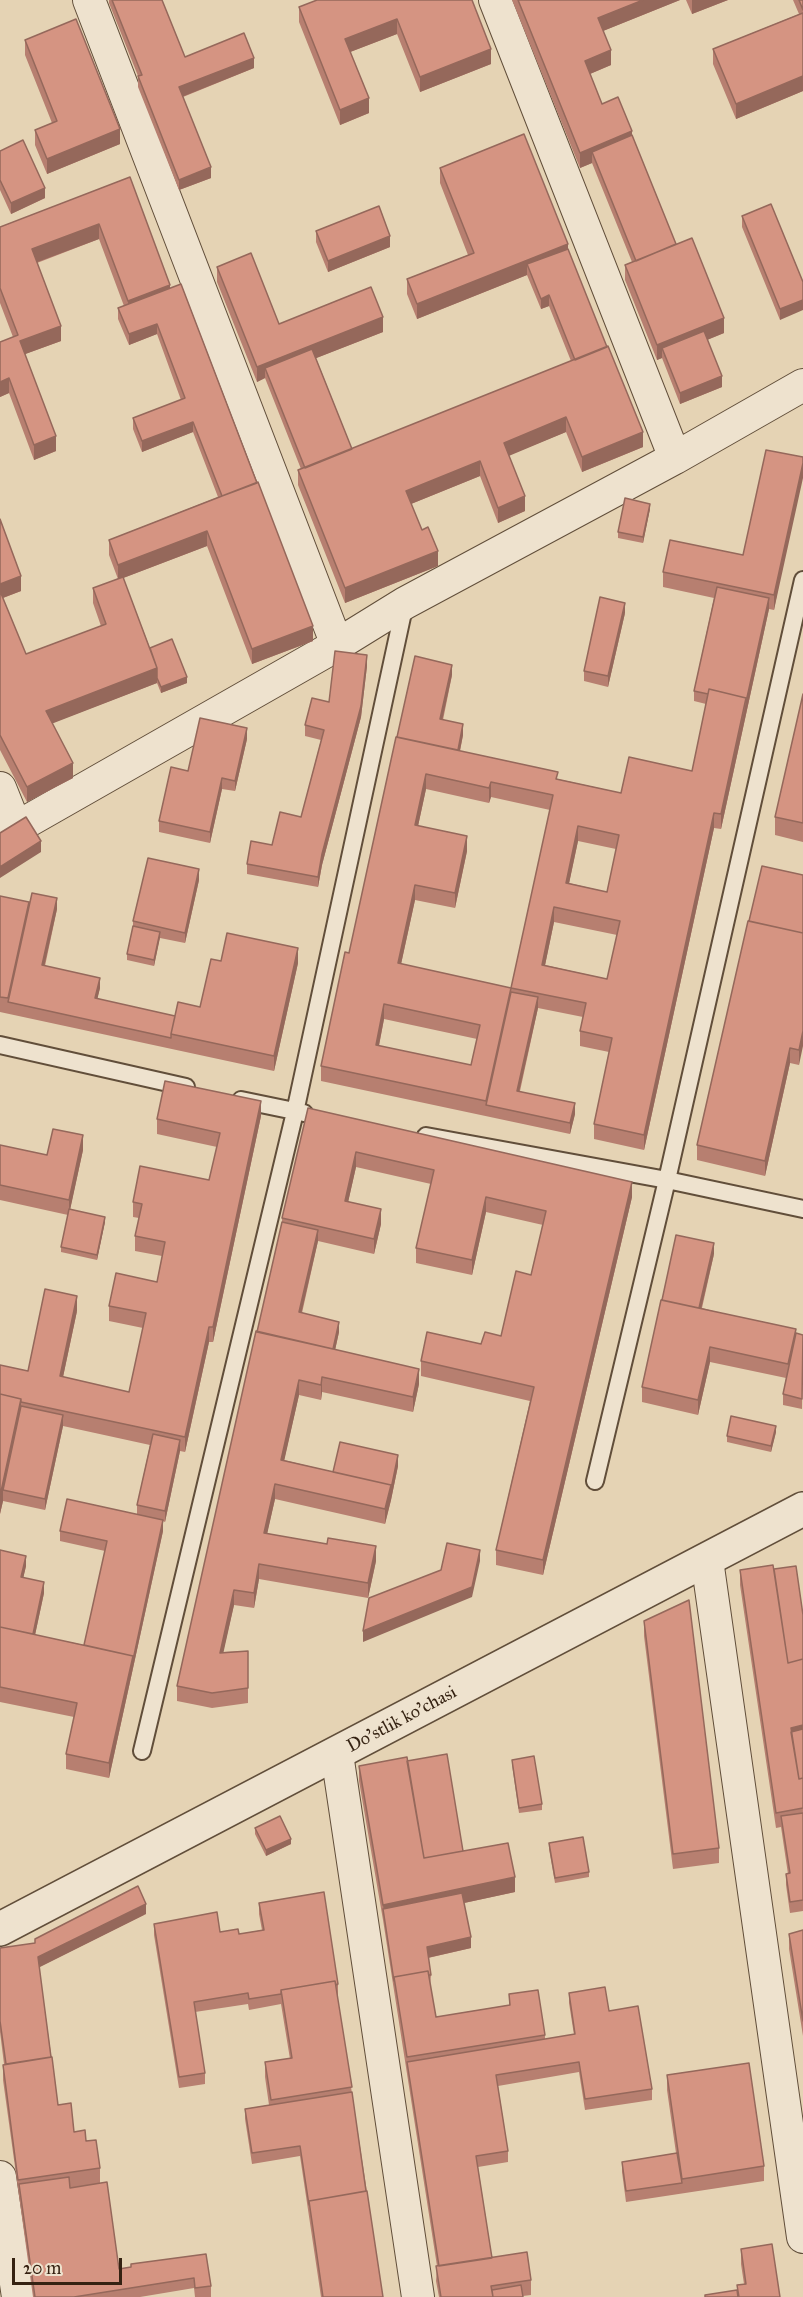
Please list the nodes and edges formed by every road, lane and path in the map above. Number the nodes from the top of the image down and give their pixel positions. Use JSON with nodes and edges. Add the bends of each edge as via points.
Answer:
{"nodes":[{"id":1,"x":89,"y":0,"type":"edge"},
{"id":2,"x":495,"y":0,"type":"edge"},
{"id":3,"x":803,"y":385,"type":"edge"},
{"id":4,"x":675,"y":458,"type":"junction"},
{"id":5,"x":803,"y":580,"type":"edge"},
{"id":6,"x":405,"y":603,"type":"junction"},
{"id":7,"x":337,"y":645,"type":"junction"},
{"id":8,"x":0,"y":788,"type":"edge"},
{"id":9,"x":8,"y":833,"type":"edge"},
{"id":10,"x":0,"y":1045,"type":"edge"},
{"id":11,"x":204,"y":1091,"type":"edge"},
{"id":12,"x":227,"y":1096,"type":"edge"},
{"id":13,"x":295,"y":1112,"type":"junction"},
{"id":14,"x":318,"y":1116,"type":"edge"},
{"id":15,"x":411,"y":1133,"type":"edge"},
{"id":16,"x":667,"y":1180,"type":"junction"},
{"id":17,"x":803,"y":1209,"type":"edge"},
{"id":18,"x":595,"y":1481,"type":"dead end"},
{"id":19,"x":803,"y":1509,"type":"edge"},
{"id":20,"x":707,"y":1560,"type":"junction"},
{"id":21,"x":142,"y":1751,"type":"dead end"},
{"id":22,"x":337,"y":1754,"type":"junction"},
{"id":23,"x":0,"y":1929,"type":"edge"},
{"id":24,"x":0,"y":2178,"type":"edge"},
{"id":25,"x":803,"y":2237,"type":"edge"},
{"id":26,"x":18,"y":2297,"type":"edge"},
{"id":27,"x":418,"y":2297,"type":"edge"}],
"edges":[{"from":1,"to":7,"type":"street"},
{"from":2,"to":4,"type":"street"},
{"from":3,"to":4,"type":"street"},
{"from":4,"to":6,"type":"street"},
{"from":5,"to":16,"type":"lane"},
{"from":6,"to":7,"type":"street"},
{"from":6,"to":13,"type":"lane"},
{"from":7,"to":9,"type":"street"},
{"from":8,"to":9,"type":"street"},
{"from":10,"to":11,"type":"lane"},
{"from":12,"to":13,"type":"lane"},
{"from":13,"to":14,"type":"lane"},
{"from":13,"to":21,"type":"lane"},
{"from":15,"to":16,"type":"lane"},
{"from":16,"to":17,"type":"lane"},
{"from":16,"to":18,"type":"lane"},
{"from":19,"to":20,"type":"street","name":"Do'stlik ko'chasi"},
{"from":20,"to":22,"type":"street","name":"Do'stlik ko'chasi"},
{"from":20,"to":25,"type":"street"},
{"from":22,"to":23,"type":"street","name":"Do'stlik ko'chasi"},
{"from":22,"to":27,"type":"street"},
{"from":24,"to":26,"type":"street"}]}
